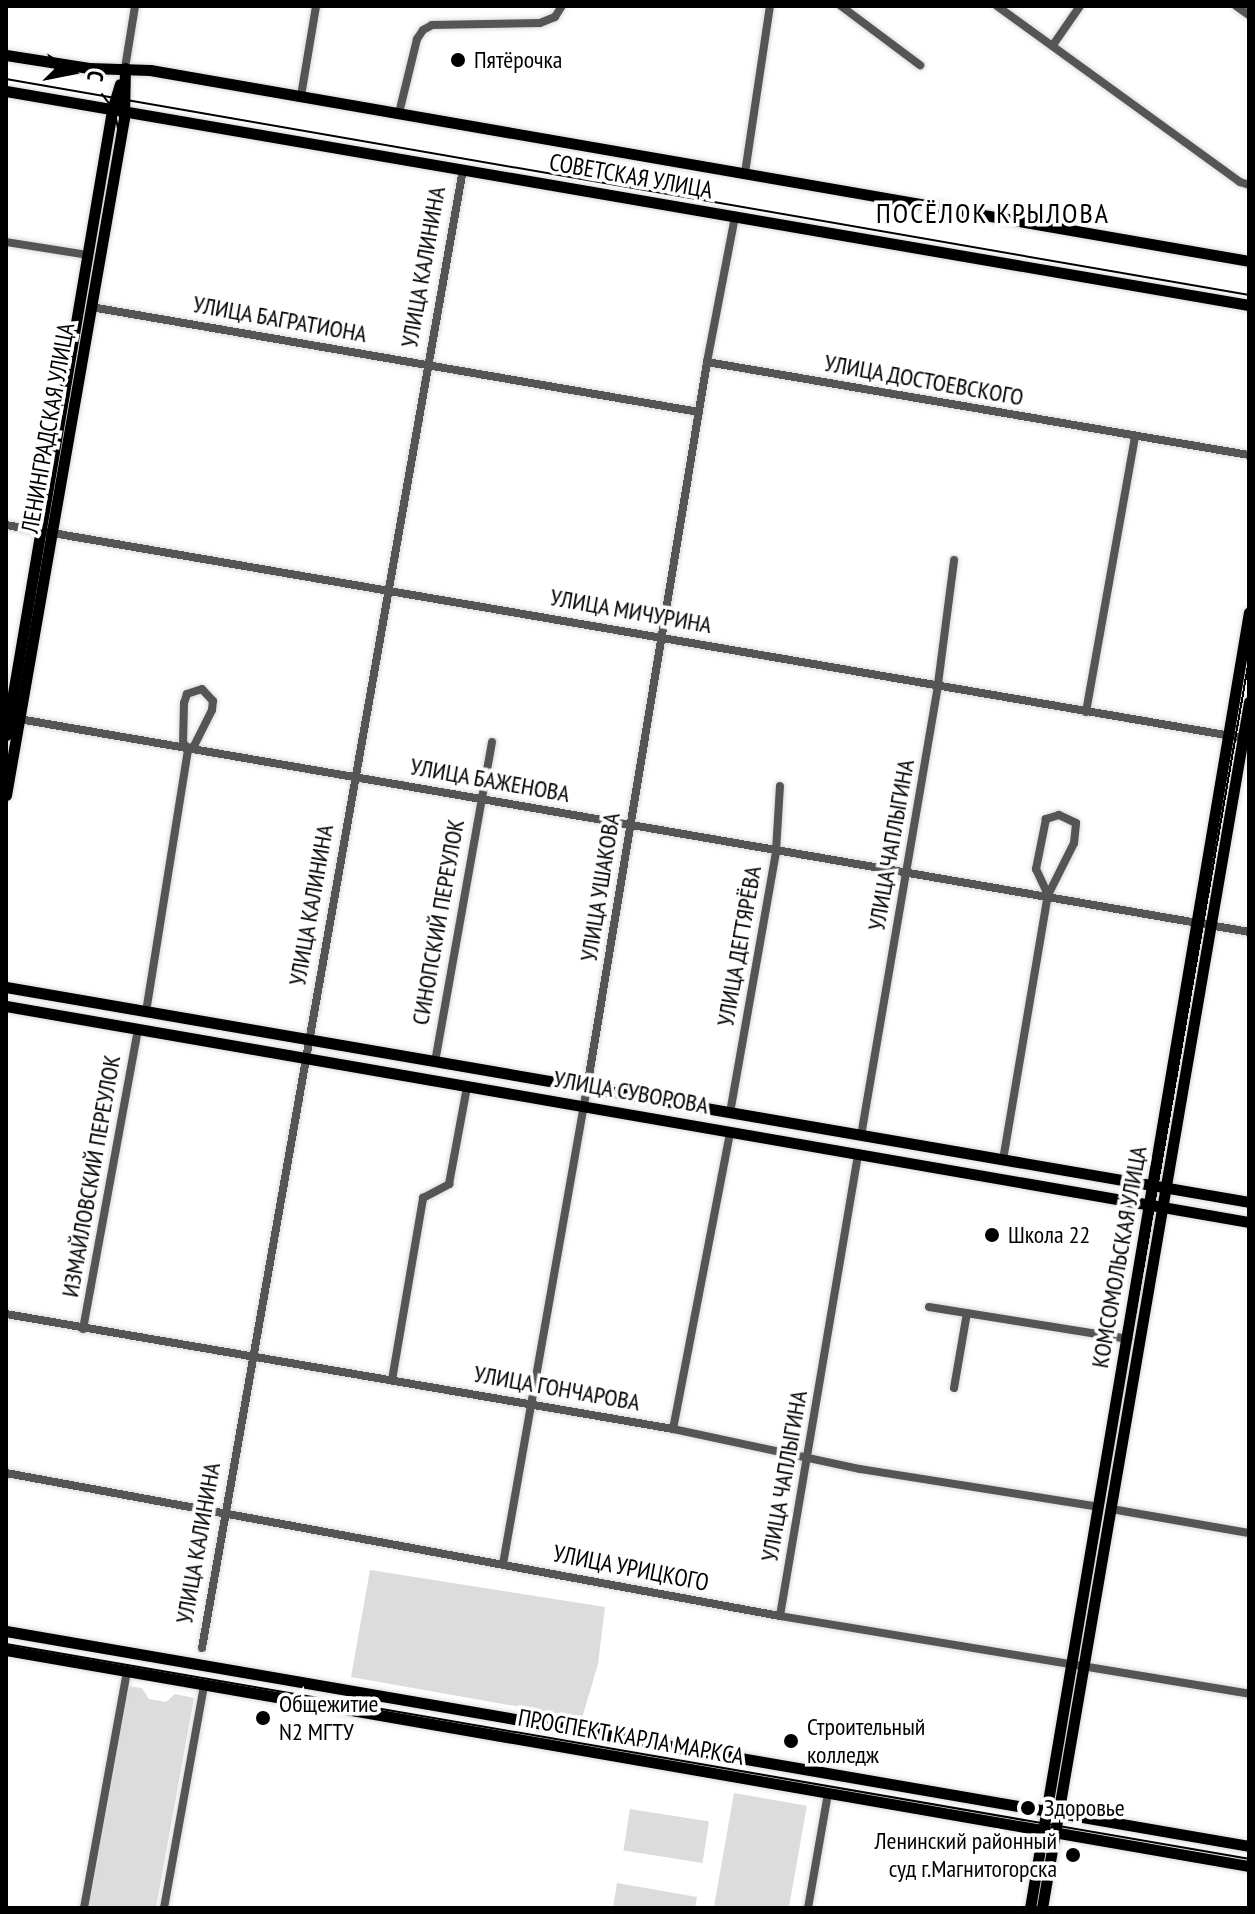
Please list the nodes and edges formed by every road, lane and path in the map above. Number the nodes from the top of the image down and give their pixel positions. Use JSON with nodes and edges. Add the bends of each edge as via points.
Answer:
{"nodes":[{"id":1,"x":135,"y":6,"type":"edge"},
{"id":2,"x":316,"y":6,"type":"edge"},
{"id":3,"x":562,"y":6,"type":"edge"},
{"id":4,"x":770,"y":6,"type":"edge"},
{"id":5,"x":841,"y":6,"type":"edge"},
{"id":6,"x":997,"y":6,"type":"edge"},
{"id":7,"x":1080,"y":6,"type":"edge"},
{"id":8,"x":1236,"y":6,"type":"edge"},
{"id":9,"x":1249,"y":15,"type":"edge"},
{"id":10,"x":1053,"y":45,"type":"junction"},
{"id":11,"x":6,"y":55,"type":"edge"},
{"id":12,"x":920,"y":65,"type":"dead end"},
{"id":13,"x":125,"y":68,"type":"junction"},
{"id":14,"x":6,"y":91,"type":"edge"},
{"id":15,"x":301,"y":96,"type":"junction"},
{"id":16,"x":118,"y":111,"type":"junction"},
{"id":17,"x":399,"y":113,"type":"junction"},
{"id":18,"x":463,"y":170,"type":"junction"},
{"id":19,"x":745,"y":173,"type":"junction"},
{"id":20,"x":1249,"y":185,"type":"edge"},
{"id":21,"x":735,"y":216,"type":"junction"},
{"id":22,"x":6,"y":242,"type":"edge"},
{"id":23,"x":88,"y":255,"type":"junction"},
{"id":24,"x":1249,"y":261,"type":"edge"},
{"id":25,"x":1249,"y":305,"type":"edge"},
{"id":26,"x":91,"y":307,"type":"junction"},
{"id":27,"x":707,"y":362,"type":"junction"},
{"id":28,"x":427,"y":366,"type":"junction"},
{"id":29,"x":699,"y":412,"type":"junction"},
{"id":30,"x":1135,"y":436,"type":"junction"},
{"id":31,"x":1249,"y":455,"type":"edge"},
{"id":32,"x":6,"y":525,"type":"edge"},
{"id":33,"x":46,"y":533,"type":"junction"},
{"id":34,"x":954,"y":560,"type":"dead end"},
{"id":35,"x":386,"y":590,"type":"junction"},
{"id":36,"x":1249,"y":612,"type":"edge"},
{"id":37,"x":662,"y":635,"type":"junction"},
{"id":38,"x":938,"y":684,"type":"junction"},
{"id":39,"x":1249,"y":702,"type":"edge"},
{"id":40,"x":1086,"y":712,"type":"junction"},
{"id":41,"x":19,"y":719,"type":"junction"},
{"id":42,"x":6,"y":735,"type":"edge"},
{"id":43,"x":1229,"y":735,"type":"junction"},
{"id":44,"x":1246,"y":738,"type":"edge"},
{"id":45,"x":492,"y":742,"type":"dead end"},
{"id":46,"x":188,"y":749,"type":"junction"},
{"id":47,"x":357,"y":778,"type":"junction"},
{"id":48,"x":780,"y":786,"type":"dead end"},
{"id":49,"x":6,"y":795,"type":"edge"},
{"id":50,"x":480,"y":798,"type":"junction"},
{"id":51,"x":631,"y":825,"type":"junction"},
{"id":52,"x":776,"y":851,"type":"junction"},
{"id":53,"x":906,"y":874,"type":"junction"},
{"id":54,"x":1048,"y":895,"type":"junction"},
{"id":55,"x":1197,"y":923,"type":"junction"},
{"id":56,"x":1211,"y":925,"type":"junction"},
{"id":57,"x":1249,"y":932,"type":"edge"},
{"id":58,"x":6,"y":987,"type":"edge"},
{"id":59,"x":6,"y":1006,"type":"edge"},
{"id":60,"x":146,"y":1012,"type":"junction"},
{"id":61,"x":138,"y":1030,"type":"junction"},
{"id":62,"x":308,"y":1039,"type":"junction"},
{"id":63,"x":305,"y":1057,"type":"junction"},
{"id":64,"x":435,"y":1062,"type":"junction"},
{"id":65,"x":467,"y":1087,"type":"junction"},
{"id":66,"x":587,"y":1088,"type":"junction"},
{"id":67,"x":584,"y":1106,"type":"junction"},
{"id":68,"x":730,"y":1113,"type":"junction"},
{"id":69,"x":730,"y":1132,"type":"junction"},
{"id":70,"x":861,"y":1136,"type":"junction"},
{"id":71,"x":858,"y":1154,"type":"junction"},
{"id":72,"x":1003,"y":1160,"type":"junction"},
{"id":73,"x":1154,"y":1186,"type":"junction"},
{"id":74,"x":1166,"y":1188,"type":"junction"},
{"id":75,"x":1249,"y":1202,"type":"edge"},
{"id":76,"x":1157,"y":1206,"type":"junction"},
{"id":77,"x":1249,"y":1222,"type":"edge"},
{"id":78,"x":929,"y":1307,"type":"dead end"},
{"id":79,"x":967,"y":1313,"type":"junction"},
{"id":80,"x":6,"y":1314,"type":"edge"},
{"id":81,"x":83,"y":1329,"type":"junction"},
{"id":82,"x":1128,"y":1339,"type":"junction"},
{"id":83,"x":252,"y":1358,"type":"junction"},
{"id":84,"x":392,"y":1380,"type":"junction"},
{"id":85,"x":954,"y":1388,"type":"dead end"},
{"id":86,"x":531,"y":1405,"type":"junction"},
{"id":87,"x":673,"y":1429,"type":"junction"},
{"id":88,"x":808,"y":1459,"type":"junction"},
{"id":89,"x":6,"y":1473,"type":"edge"},
{"id":90,"x":1105,"y":1508,"type":"junction"},
{"id":91,"x":227,"y":1513,"type":"junction"},
{"id":92,"x":1249,"y":1533,"type":"edge"},
{"id":93,"x":503,"y":1564,"type":"junction"},
{"id":94,"x":780,"y":1616,"type":"junction"},
{"id":95,"x":6,"y":1631,"type":"edge"},
{"id":96,"x":202,"y":1648,"type":"dead end"},
{"id":97,"x":6,"y":1650,"type":"edge"},
{"id":98,"x":1078,"y":1664,"type":"junction"},
{"id":99,"x":208,"y":1666,"type":"junction"},
{"id":100,"x":127,"y":1672,"type":"junction"},
{"id":101,"x":204,"y":1685,"type":"junction"},
{"id":102,"x":1249,"y":1694,"type":"edge"},
{"id":103,"x":828,"y":1793,"type":"junction"},
{"id":104,"x":1052,"y":1812,"type":"junction"},
{"id":105,"x":1048,"y":1831,"type":"junction"},
{"id":106,"x":1249,"y":1846,"type":"edge"},
{"id":107,"x":1249,"y":1866,"type":"edge"},
{"id":108,"x":84,"y":1908,"type":"edge"},
{"id":109,"x":164,"y":1908,"type":"edge"},
{"id":110,"x":808,"y":1908,"type":"edge"},
{"id":111,"x":1030,"y":1908,"type":"edge"},
{"id":112,"x":1042,"y":1908,"type":"edge"}],
"edges":[{"from":1,"to":13,"type":"street","name":"ЛЕНИНГРАДСКАЯ УЛИЦА"},
{"from":2,"to":15,"type":"street"},
{"from":3,"to":17,"type":"street","via":[[555,17],[540,23],[432,25],[423,30]]},
{"from":4,"to":19,"type":"street"},
{"from":5,"to":12,"type":"street"},
{"from":6,"to":10,"type":"street"},
{"from":7,"to":10,"type":"street"},
{"from":8,"to":9,"type":"street"},
{"from":10,"to":20,"type":"street"},
{"from":11,"to":13,"type":"main road","name":"СОВЕТСКАЯ УЛИЦА"},
{"from":13,"to":15,"type":"main road","name":"СОВЕТСКАЯ УЛИЦА"},
{"from":13,"to":16,"type":"main road","name":"ЛЕНИНГРАДСКАЯ УЛИЦА"},
{"from":14,"to":16,"type":"main road","name":"СОВЕТСКАЯ УЛИЦА"},
{"from":15,"to":17,"type":"main road","name":"СОВЕТСКАЯ УЛИЦА"},
{"from":16,"to":18,"type":"main road","name":"СОВЕТСКАЯ УЛИЦА"},
{"from":16,"to":23,"type":"main road","name":"ЛЕНИНГРАДСКАЯ УЛИЦА"},
{"from":16,"to":26,"type":"main road","name":"ЛЕНИНГРАДСКАЯ УЛИЦА"},
{"from":17,"to":19,"type":"main road","name":"СОВЕТСКАЯ УЛИЦА"},
{"from":18,"to":21,"type":"main road","name":"СОВЕТСКАЯ УЛИЦА"},
{"from":18,"to":28,"type":"street","name":"УЛИЦА КАЛИНИНА"},
{"from":19,"to":24,"type":"main road","name":"СОВЕТСКАЯ УЛИЦА"},
{"from":21,"to":25,"type":"main road","name":"СОВЕТСКАЯ УЛИЦА"},
{"from":21,"to":27,"type":"street","name":"УЛИЦА УШАКОВА"},
{"from":22,"to":23,"type":"street"},
{"from":23,"to":33,"type":"main road","name":"ЛЕНИНГРАДСКАЯ УЛИЦА"},
{"from":26,"to":28,"type":"street","name":"УЛИЦА БАГРАТИОНА"},
{"from":26,"to":33,"type":"main road","name":"ЛЕНИНГРАДСКАЯ УЛИЦА"},
{"from":27,"to":29,"type":"street","name":"УЛИЦА УШАКОВА"},
{"from":27,"to":30,"type":"street","name":"УЛИЦА ДОСТОЕВСКОГО"},
{"from":28,"to":29,"type":"street","name":"УЛИЦА БАГРАТИОНА"},
{"from":28,"to":35,"type":"street","name":"УЛИЦА КАЛИНИНА"},
{"from":29,"to":37,"type":"street","name":"УЛИЦА УШАКОВА"},
{"from":30,"to":31,"type":"street","name":"УЛИЦА ДОСТОЕВСКОГО"},
{"from":30,"to":40,"type":"street"},
{"from":32,"to":33,"type":"street","name":"УЛИЦА МИЧУРИНА"},
{"from":33,"to":35,"type":"street","name":"УЛИЦА МИЧУРИНА"},
{"from":33,"to":41,"type":"main road","name":"ЛЕНИНГРАДСКАЯ УЛИЦА"},
{"from":33,"to":42,"type":"main road","name":"ЛЕНИНГРАДСКАЯ УЛИЦА"},
{"from":34,"to":38,"type":"street","name":"УЛИЦА ЧАПЛЫГИНА"},
{"from":35,"to":37,"type":"street","name":"УЛИЦА МИЧУРИНА"},
{"from":35,"to":47,"type":"street","name":"УЛИЦА КАЛИНИНА"},
{"from":36,"to":43,"type":"main road","name":"КОМСОМОЛЬСКАЯ УЛИЦА"},
{"from":37,"to":38,"type":"street","name":"УЛИЦА МИЧУРИНА"},
{"from":37,"to":51,"type":"street","name":"УЛИЦА УШАКОВА"},
{"from":38,"to":40,"type":"street","name":"УЛИЦА МИЧУРИНА"},
{"from":38,"to":53,"type":"street","name":"УЛИЦА ЧАПЛЫГИНА"},
{"from":39,"to":44,"type":"main road","name":"КОМСОМОЛЬСКАЯ УЛИЦА"},
{"from":40,"to":43,"type":"street","name":"УЛИЦА МИЧУРИНА"},
{"from":41,"to":46,"type":"street","name":"УЛИЦА БАЖЕНОВА"},
{"from":41,"to":49,"type":"main road","name":"ЛЕНИНГРАДСКАЯ УЛИЦА"},
{"from":43,"to":44,"type":"street","name":"УЛИЦА МИЧУРИНА"},
{"from":43,"to":55,"type":"main road","name":"КОМСОМОЛЬСКАЯ УЛИЦА"},
{"from":44,"to":56,"type":"main road","name":"КОМСОМОЛЬСКАЯ УЛИЦА"},
{"from":45,"to":50,"type":"street","name":"СИНОПСКИЙ ПЕРЕУЛОК"},
{"from":46,"to":46,"type":"street","via":[[183,743],[184,703],[187,694],[202,689],[213,701],[212,710]]},
{"from":46,"to":47,"type":"street","name":"УЛИЦА БАЖЕНОВА"},
{"from":46,"to":60,"type":"street"},
{"from":47,"to":50,"type":"street","name":"УЛИЦА БАЖЕНОВА"},
{"from":47,"to":62,"type":"street","name":"УЛИЦА КАЛИНИНА"},
{"from":48,"to":52,"type":"street","name":"УЛИЦА ДЕГТЯРЁВА"},
{"from":50,"to":51,"type":"street","name":"УЛИЦА БАЖЕНОВА"},
{"from":50,"to":64,"type":"street","name":"СИНОПСКИЙ ПЕРЕУЛОК"},
{"from":51,"to":52,"type":"street","name":"УЛИЦА БАЖЕНОВА"},
{"from":51,"to":66,"type":"street","name":"УЛИЦА УШАКОВА"},
{"from":52,"to":53,"type":"street","name":"УЛИЦА БАЖЕНОВА"},
{"from":52,"to":68,"type":"street","name":"УЛИЦА ДЕГТЯРЁВА"},
{"from":53,"to":54,"type":"street","name":"УЛИЦА БАЖЕНОВА"},
{"from":53,"to":70,"type":"street","name":"УЛИЦА ЧАПЛЫГИНА"},
{"from":54,"to":54,"type":"street","via":[[1074,843],[1076,823],[1059,815],[1046,819],[1036,869]]},
{"from":54,"to":55,"type":"street","name":"УЛИЦА БАЖЕНОВА"},
{"from":54,"to":72,"type":"street"},
{"from":55,"to":56,"type":"street","name":"УЛИЦА БАЖЕНОВА"},
{"from":55,"to":73,"type":"main road","name":"КОМСОМОЛЬСКАЯ УЛИЦА"},
{"from":56,"to":57,"type":"street","name":"УЛИЦА БАЖЕНОВА"},
{"from":56,"to":74,"type":"main road","name":"КОМСОМОЛЬСКАЯ УЛИЦА"},
{"from":58,"to":60,"type":"main road","name":"УЛИЦА СУВОРОВА"},
{"from":59,"to":61,"type":"main road","name":"УЛИЦА СУВОРОВА"},
{"from":60,"to":62,"type":"main road","name":"УЛИЦА СУВОРОВА"},
{"from":61,"to":63,"type":"main road","name":"УЛИЦА СУВОРОВА"},
{"from":61,"to":81,"type":"street","name":"ИЗМАЙЛОВСКИЙ ПЕРЕУЛОК"},
{"from":62,"to":63,"type":"street","name":"УЛИЦА КАЛИНИНА"},
{"from":62,"to":64,"type":"main road","name":"УЛИЦА СУВОРОВА"},
{"from":63,"to":65,"type":"main road","name":"УЛИЦА СУВОРОВА"},
{"from":63,"to":83,"type":"street","name":"УЛИЦА КАЛИНИНА"},
{"from":64,"to":66,"type":"main road","name":"УЛИЦА СУВОРОВА"},
{"from":65,"to":67,"type":"main road","name":"УЛИЦА СУВОРОВА"},
{"from":65,"to":84,"type":"street","via":[[449,1184],[423,1198]]},
{"from":66,"to":67,"type":"street","name":"УЛИЦА УШАКОВА"},
{"from":66,"to":68,"type":"main road","name":"УЛИЦА СУВОРОВА"},
{"from":67,"to":69,"type":"main road","name":"УЛИЦА СУВОРОВА"},
{"from":67,"to":86,"type":"street","name":"УЛИЦА УШАКОВА"},
{"from":68,"to":70,"type":"main road","name":"УЛИЦА СУВОРОВА"},
{"from":69,"to":71,"type":"main road","name":"УЛИЦА СУВОРОВА"},
{"from":69,"to":87,"type":"street"},
{"from":70,"to":72,"type":"main road","name":"УЛИЦА СУВОРОВА"},
{"from":71,"to":76,"type":"main road","name":"УЛИЦА СУВОРОВА"},
{"from":71,"to":88,"type":"street","name":"УЛИЦА ЧАПЛЫГИНА"},
{"from":72,"to":73,"type":"main road","name":"УЛИЦА СУВОРОВА"},
{"from":73,"to":74,"type":"main road","name":"УЛИЦА СУВОРОВА"},
{"from":73,"to":76,"type":"main road","name":"КОМСОМОЛЬСКАЯ УЛИЦА"},
{"from":74,"to":75,"type":"main road","name":"УЛИЦА СУВОРОВА"},
{"from":74,"to":76,"type":"main road","name":"КОМСОМОЛЬСКАЯ УЛИЦА"},
{"from":76,"to":77,"type":"main road","name":"УЛИЦА СУВОРОВА"},
{"from":76,"to":82,"type":"main road","name":"КОМСОМОЛЬСКАЯ УЛИЦА"},
{"from":76,"to":90,"type":"main road","name":"КОМСОМОЛЬСКАЯ УЛИЦА"},
{"from":78,"to":79,"type":"street"},
{"from":79,"to":82,"type":"street"},
{"from":79,"to":85,"type":"street"},
{"from":80,"to":81,"type":"street","name":"УЛИЦА ГОНЧАРОВА"},
{"from":81,"to":83,"type":"street","name":"УЛИЦА ГОНЧАРОВА"},
{"from":82,"to":90,"type":"main road","name":"КОМСОМОЛЬСКАЯ УЛИЦА"},
{"from":83,"to":84,"type":"street","name":"УЛИЦА ГОНЧАРОВА"},
{"from":83,"to":91,"type":"street","name":"УЛИЦА КАЛИНИНА"},
{"from":84,"to":86,"type":"street","name":"УЛИЦА ГОНЧАРОВА"},
{"from":86,"to":87,"type":"street","name":"УЛИЦА ГОНЧАРОВА"},
{"from":86,"to":93,"type":"street","name":"УЛИЦА УШАКОВА"},
{"from":87,"to":88,"type":"street","name":"УЛИЦА ГОНЧАРОВА"},
{"from":88,"to":90,"type":"street","name":"УЛИЦА ГОНЧАРОВА"},
{"from":88,"to":94,"type":"street","name":"УЛИЦА ЧАПЛЫГИНА"},
{"from":89,"to":91,"type":"street","name":"УЛИЦА УРИЦКОГО"},
{"from":90,"to":92,"type":"street","name":"УЛИЦА ГОНЧАРОВА"},
{"from":90,"to":98,"type":"main road","name":"КОМСОМОЛЬСКАЯ УЛИЦА"},
{"from":91,"to":93,"type":"street","name":"УЛИЦА УРИЦКОГО"},
{"from":91,"to":96,"type":"street","name":"УЛИЦА КАЛИНИНА"},
{"from":93,"to":94,"type":"street","name":"УЛИЦА УРИЦКОГО"},
{"from":94,"to":98,"type":"street","name":"УЛИЦА УРИЦКОГО"},
{"from":95,"to":99,"type":"main road","name":"ПРОСПЕКТ КАРЛА МАРКСА"},
{"from":97,"to":100,"type":"main road","name":"ПРОСПЕКТ КАРЛА МАРКСА"},
{"from":98,"to":102,"type":"street","name":"УЛИЦА УРИЦКОГО"},
{"from":98,"to":104,"type":"main road","name":"КОМСОМОЛЬСКАЯ УЛИЦА"},
{"from":99,"to":101,"type":"main road"},
{"from":99,"to":104,"type":"main road","name":"ПРОСПЕКТ КАРЛА МАРКСА"},
{"from":100,"to":101,"type":"main road","name":"ПРОСПЕКТ КАРЛА МАРКСА"},
{"from":100,"to":108,"type":"street"},
{"from":101,"to":103,"type":"main road","name":"ПРОСПЕКТ КАРЛА МАРКСА"},
{"from":101,"to":109,"type":"street"},
{"from":103,"to":105,"type":"main road","name":"ПРОСПЕКТ КАРЛА МАРКСА"},
{"from":103,"to":110,"type":"street"},
{"from":104,"to":105,"type":"main road","name":"КОМСОМОЛЬСКАЯ УЛИЦА"},
{"from":104,"to":106,"type":"main road","name":"ПРОСПЕКТ КАРЛА МАРКСА"},
{"from":105,"to":107,"type":"main road","name":"ПРОСПЕКТ КАРЛА МАРКСА"},
{"from":105,"to":111,"type":"main road","name":"КОМСОМОЛЬСКАЯ УЛИЦА"},
{"from":105,"to":112,"type":"main road","name":"КОМСОМОЛЬСКАЯ УЛИЦА"}]}
